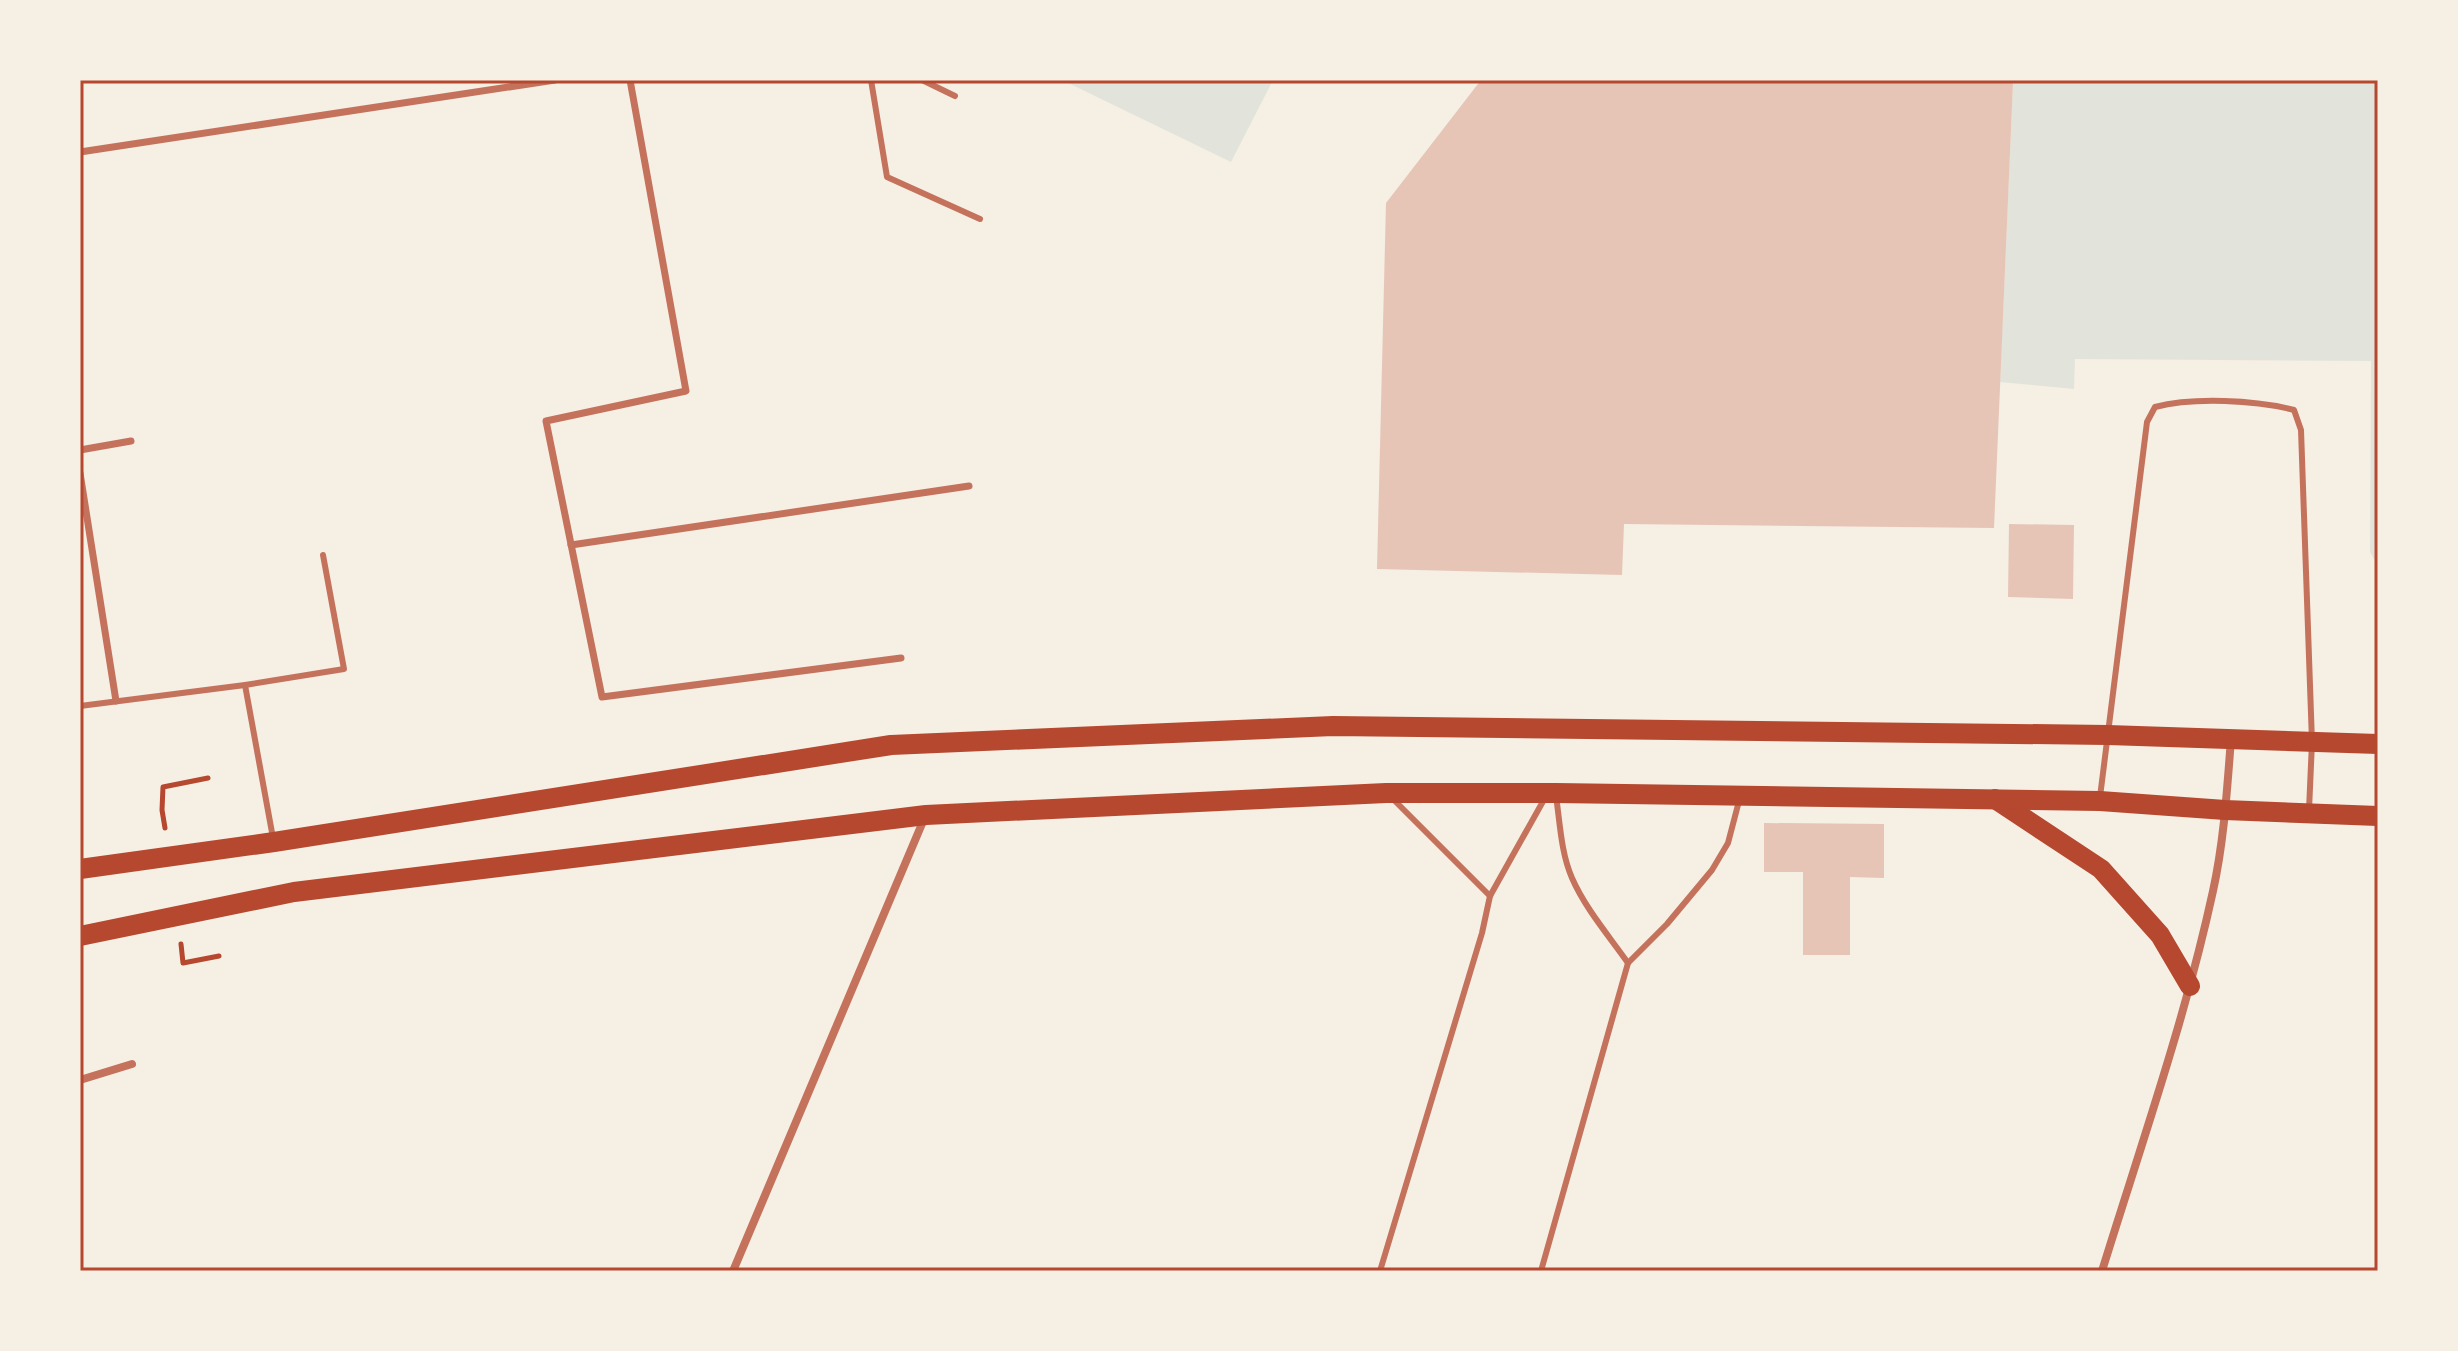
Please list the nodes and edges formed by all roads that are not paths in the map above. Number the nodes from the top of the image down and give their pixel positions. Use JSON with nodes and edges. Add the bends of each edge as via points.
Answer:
{"nodes":[{"id":1,"x":555,"y":80,"type":"edge"},
{"id":2,"x":630,"y":80,"type":"edge"},
{"id":3,"x":871,"y":80,"type":"edge"},
{"id":4,"x":922,"y":80,"type":"edge"},
{"id":5,"x":955,"y":96,"type":"dead end"},
{"id":6,"x":80,"y":152,"type":"edge"},
{"id":7,"x":980,"y":219,"type":"dead end"},
{"id":8,"x":131,"y":441,"type":"dead end"},
{"id":9,"x":80,"y":450,"type":"edge"},
{"id":10,"x":80,"y":473,"type":"edge"},
{"id":11,"x":969,"y":486,"type":"dead end"},
{"id":12,"x":571,"y":545,"type":"junction"},
{"id":13,"x":323,"y":555,"type":"dead end"},
{"id":14,"x":901,"y":658,"type":"dead end"},
{"id":15,"x":245,"y":685,"type":"junction"},
{"id":16,"x":116,"y":701,"type":"junction"},
{"id":17,"x":80,"y":706,"type":"edge"},
{"id":18,"x":2108,"y":735,"type":"junction"},
{"id":19,"x":2231,"y":739,"type":"junction"},
{"id":20,"x":2312,"y":742,"type":"junction"},
{"id":21,"x":2378,"y":744,"type":"edge"},
{"id":22,"x":1386,"y":793,"type":"junction"},
{"id":23,"x":1552,"y":793,"type":"junction"},
{"id":24,"x":1740,"y":795,"type":"junction"},
{"id":25,"x":1995,"y":799,"type":"junction"},
{"id":26,"x":2100,"y":801,"type":"junction"},
{"id":27,"x":2225,"y":810,"type":"junction"},
{"id":28,"x":2309,"y":813,"type":"junction"},
{"id":29,"x":926,"y":815,"type":"junction"},
{"id":30,"x":2378,"y":816,"type":"edge"},
{"id":31,"x":274,"y":842,"type":"junction"},
{"id":32,"x":80,"y":869,"type":"edge"},
{"id":33,"x":1490,"y":896,"type":"junction"},
{"id":34,"x":80,"y":936,"type":"edge"},
{"id":35,"x":1628,"y":963,"type":"junction"},
{"id":36,"x":2190,"y":986,"type":"junction"},
{"id":37,"x":132,"y":1064,"type":"dead end"},
{"id":38,"x":80,"y":1080,"type":"edge"},
{"id":39,"x":733,"y":1271,"type":"edge"},
{"id":40,"x":1380,"y":1271,"type":"edge"},
{"id":41,"x":1541,"y":1271,"type":"edge"},
{"id":42,"x":2102,"y":1271,"type":"edge"}],
"edges":[{"from":1,"to":6,"type":"street"},
{"from":2,"to":12,"type":"street","via":[[686,391],[546,421]]},
{"from":3,"to":7,"type":"lane","via":[[887,177]]},
{"from":4,"to":5,"type":"lane"},
{"from":8,"to":9,"type":"street"},
{"from":10,"to":16,"type":"street"},
{"from":11,"to":12,"type":"street"},
{"from":12,"to":14,"type":"street","via":[[602,697]]},
{"from":13,"to":15,"type":"lane","via":[[344,669]]},
{"from":15,"to":16,"type":"lane"},
{"from":15,"to":31,"type":"lane"},
{"from":16,"to":17,"type":"lane"},
{"from":18,"to":19,"type":"main road"},
{"from":18,"to":20,"type":"lane","via":[[2147,422],[2155,407],[2178,401],[2294,410],[2301,430]]},
{"from":18,"to":26,"type":"lane"},
{"from":18,"to":31,"type":"main road","via":[[1333,726],[891,745]]},
{"from":19,"to":20,"type":"main road"},
{"from":19,"to":27,"type":"street"},
{"from":20,"to":21,"type":"main road"},
{"from":20,"to":28,"type":"lane"},
{"from":22,"to":23,"type":"main road"},
{"from":22,"to":29,"type":"main road"},
{"from":22,"to":33,"type":"lane"},
{"from":23,"to":24,"type":"main road"},
{"from":23,"to":33,"type":"lane"},
{"from":23,"to":35,"type":"lane","via":[[1571,877]]},
{"from":24,"to":25,"type":"main road"},
{"from":24,"to":35,"type":"lane","via":[[1728,843],[1712,870]]},
{"from":25,"to":26,"type":"main road"},
{"from":25,"to":36,"type":"main road","via":[[2101,869],[2160,935]]},
{"from":26,"to":27,"type":"main road"},
{"from":27,"to":28,"type":"main road"},
{"from":27,"to":36,"type":"street","via":[[2214,888]]},
{"from":28,"to":30,"type":"main road"},
{"from":29,"to":34,"type":"main road","via":[[294,892]]},
{"from":29,"to":39,"type":"street"},
{"from":31,"to":32,"type":"main road"},
{"from":33,"to":40,"type":"lane"},
{"from":35,"to":41,"type":"lane"},
{"from":36,"to":42,"type":"street"},
{"from":37,"to":38,"type":"street"}]}
